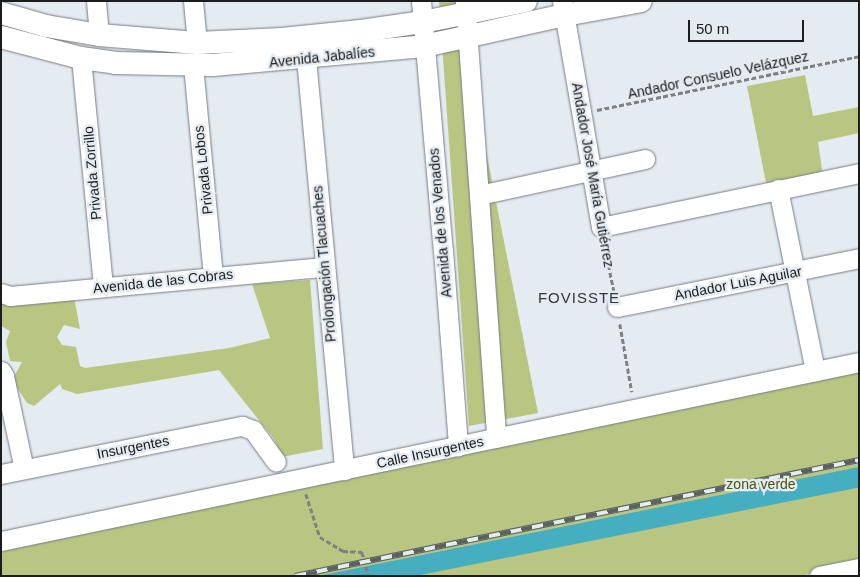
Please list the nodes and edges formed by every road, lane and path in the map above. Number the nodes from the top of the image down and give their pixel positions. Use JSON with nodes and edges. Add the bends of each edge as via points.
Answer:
{"nodes":[{"id":1,"x":96,"y":1,"type":"edge"},
{"id":2,"x":193,"y":1,"type":"edge"},
{"id":3,"x":526,"y":1,"type":"edge"},
{"id":4,"x":641,"y":1,"type":"edge"},
{"id":5,"x":465,"y":8,"type":"edge"},
{"id":6,"x":563,"y":8,"type":"edge"},
{"id":7,"x":422,"y":12,"type":"edge"},
{"id":8,"x":1,"y":13,"type":"edge"},
{"id":9,"x":99,"y":35,"type":"junction"},
{"id":10,"x":1,"y":37,"type":"edge"},
{"id":11,"x":468,"y":37,"type":"junction"},
{"id":12,"x":197,"y":43,"type":"junction"},
{"id":13,"x":424,"y":46,"type":"junction"},
{"id":14,"x":859,"y":56,"type":"edge"},
{"id":15,"x":81,"y":58,"type":"junction"},
{"id":16,"x":306,"y":58,"type":"junction"},
{"id":17,"x":192,"y":65,"type":"junction"},
{"id":18,"x":581,"y":114,"type":"junction"},
{"id":19,"x":645,"y":160,"type":"dead end"},
{"id":20,"x":591,"y":170,"type":"junction"},
{"id":21,"x":859,"y":173,"type":"edge"},
{"id":22,"x":778,"y":189,"type":"junction"},
{"id":23,"x":479,"y":195,"type":"junction"},
{"id":24,"x":601,"y":227,"type":"junction"},
{"id":25,"x":859,"y":258,"type":"edge"},
{"id":26,"x":324,"y":267,"type":"junction"},
{"id":27,"x":795,"y":272,"type":"junction"},
{"id":28,"x":213,"y":276,"type":"junction"},
{"id":29,"x":103,"y":287,"type":"junction"},
{"id":30,"x":1,"y":293,"type":"edge"},
{"id":31,"x":617,"y":307,"type":"junction"},
{"id":32,"x":859,"y":362,"type":"edge"},
{"id":33,"x":1,"y":371,"type":"edge"},
{"id":34,"x":816,"y":371,"type":"junction"},
{"id":35,"x":634,"y":409,"type":"junction"},
{"id":36,"x":496,"y":438,"type":"junction"},
{"id":37,"x":458,"y":446,"type":"junction"},
{"id":38,"x":276,"y":462,"type":"dead end"},
{"id":39,"x":24,"y":469,"type":"junction"},
{"id":40,"x":344,"y":470,"type":"junction"},
{"id":41,"x":1,"y":474,"type":"edge"},
{"id":42,"x":302,"y":478,"type":"junction"},
{"id":43,"x":1,"y":541,"type":"edge"},
{"id":44,"x":859,"y":568,"type":"edge"},
{"id":45,"x":370,"y":576,"type":"edge"},
{"id":46,"x":819,"y":576,"type":"edge"}],
"edges":[{"from":1,"to":9,"type":"street"},
{"from":2,"to":12,"type":"street"},
{"from":3,"to":5,"type":"street","name":"Avenida Jabalíes"},
{"from":4,"to":6,"type":"street","name":"Avenida Jabalíes"},
{"from":5,"to":7,"type":"street","name":"Avenida Jabalíes"},
{"from":5,"to":11,"type":"street"},
{"from":6,"to":11,"type":"street","name":"Avenida Jabalíes"},
{"from":6,"to":18,"type":"street","name":"Andador José María Gutiérrez"},
{"from":7,"to":12,"type":"street","name":"Avenida Jabalíes","via":[[282,39]]},
{"from":7,"to":13,"type":"street","name":"Avenida de los Venados"},
{"from":8,"to":9,"type":"street","name":"Avenida Jabalíes","via":[[46,26]]},
{"from":9,"to":12,"type":"street","name":"Avenida Jabalíes"},
{"from":10,"to":15,"type":"street","name":"Avenida Jabalíes"},
{"from":11,"to":13,"type":"street","name":"Avenida Jabalíes"},
{"from":11,"to":23,"type":"street"},
{"from":13,"to":16,"type":"street","name":"Avenida Jabalíes"},
{"from":13,"to":37,"type":"street","name":"Avenida de los Venados"},
{"from":14,"to":18,"type":"path","name":"Andador Consuelo Velázquez"},
{"from":15,"to":17,"type":"street","name":"Avenida Jabalíes","via":[[115,63]]},
{"from":15,"to":29,"type":"street","name":"Privada Zorrillo"},
{"from":16,"to":17,"type":"street","name":"Avenida Jabalíes"},
{"from":16,"to":26,"type":"street","name":"Prolongación Tlacuaches"},
{"from":17,"to":28,"type":"street","name":"Privada Lobos"},
{"from":18,"to":20,"type":"street","name":"Andador José María Gutiérrez"},
{"from":19,"to":20,"type":"street"},
{"from":20,"to":23,"type":"street"},
{"from":20,"to":24,"type":"street","name":"Andador José María Gutiérrez"},
{"from":21,"to":22,"type":"street"},
{"from":22,"to":24,"type":"street"},
{"from":22,"to":27,"type":"street"},
{"from":23,"to":36,"type":"street"},
{"from":24,"to":31,"type":"path","name":"Andador José María Gutiérrez"},
{"from":25,"to":27,"type":"street","name":"Andador Luis Aguilar"},
{"from":26,"to":28,"type":"street","name":"Avenida de las Cobras"},
{"from":26,"to":40,"type":"street","name":"Prolongación Tlacuaches"},
{"from":27,"to":31,"type":"street","name":"Andador Luis Aguilar"},
{"from":27,"to":34,"type":"street"},
{"from":28,"to":29,"type":"street","name":"Avenida de las Cobras"},
{"from":29,"to":30,"type":"street","name":"Avenida de las Cobras","via":[[10,296]]},
{"from":31,"to":35,"type":"path","name":"Andador José María Gutiérrez"},
{"from":32,"to":34,"type":"street","name":"Calle Insurgentes"},
{"from":33,"to":39,"type":"street"},
{"from":34,"to":35,"type":"street","name":"Calle Insurgentes"},
{"from":35,"to":36,"type":"street","name":"Calle Insurgentes"},
{"from":36,"to":37,"type":"street","name":"Calle Insurgentes"},
{"from":37,"to":40,"type":"street","name":"Calle Insurgentes"},
{"from":38,"to":39,"type":"street","name":"Insurgentes","via":[[253,430],[242,426]]},
{"from":39,"to":41,"type":"street","name":"Insurgentes"},
{"from":40,"to":42,"type":"street","name":"Calle Insurgentes"},
{"from":42,"to":43,"type":"street","name":"Calle Insurgentes"},
{"from":42,"to":45,"type":"path","via":[[320,537],[343,551],[362,552]]},
{"from":44,"to":46,"type":"street"}]}
